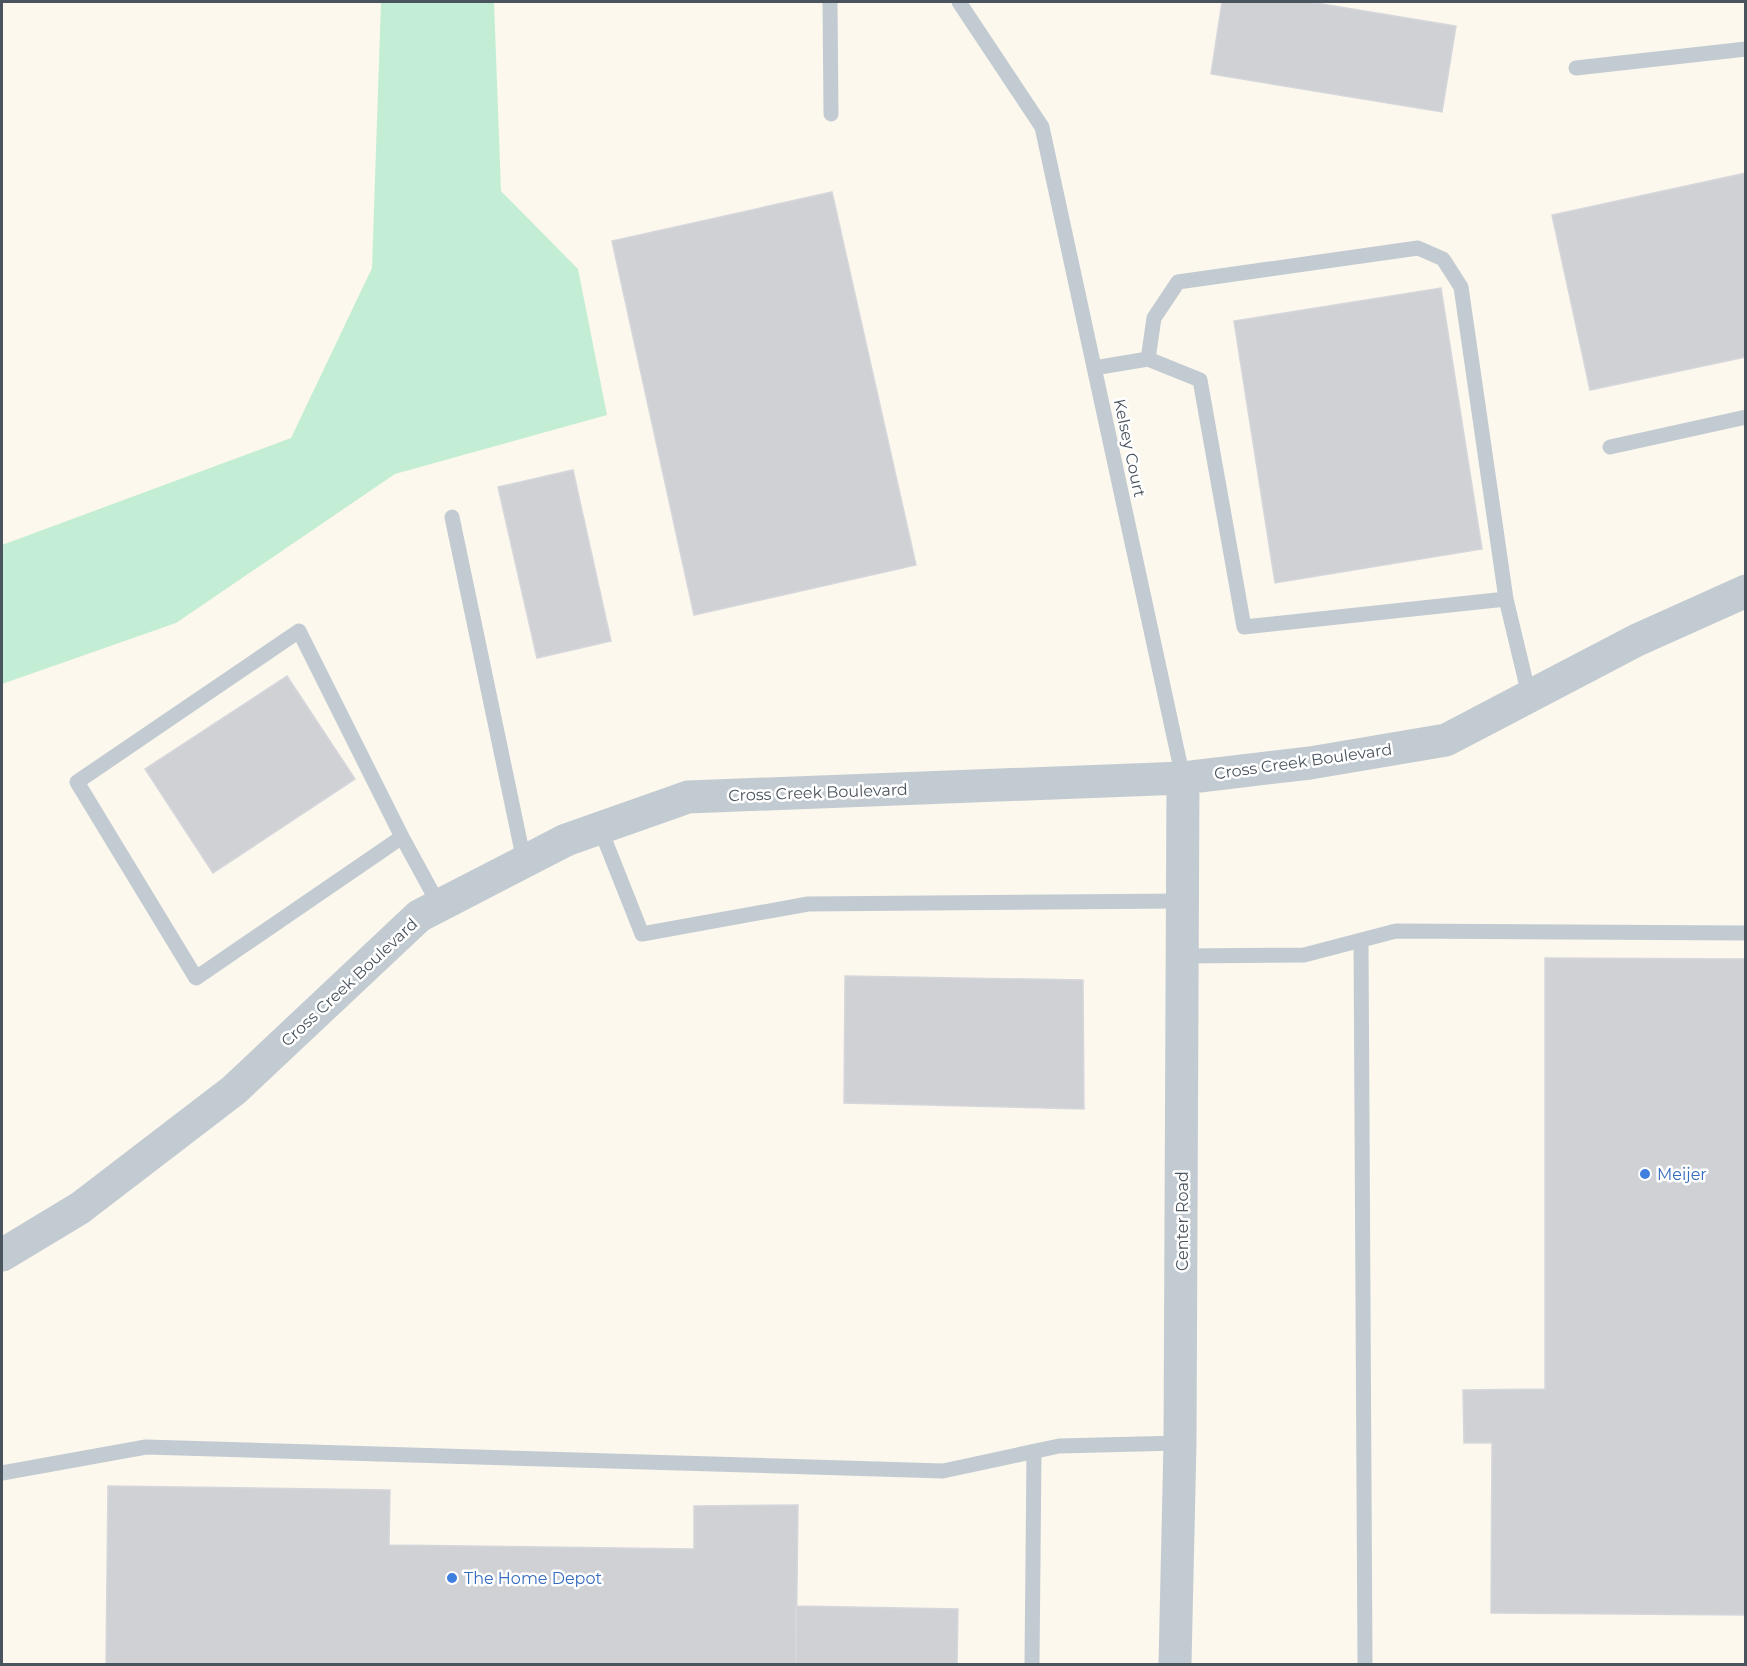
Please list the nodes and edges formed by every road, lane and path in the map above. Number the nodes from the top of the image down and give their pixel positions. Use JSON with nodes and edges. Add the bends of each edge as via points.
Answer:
{"nodes":[{"id":1,"x":830,"y":2,"type":"edge"},
{"id":2,"x":959,"y":2,"type":"edge"},
{"id":3,"x":1746,"y":49,"type":"edge"},
{"id":4,"x":1576,"y":68,"type":"dead end"},
{"id":5,"x":831,"y":114,"type":"dead end"},
{"id":6,"x":1148,"y":359,"type":"junction"},
{"id":7,"x":1094,"y":368,"type":"junction"},
{"id":8,"x":1746,"y":417,"type":"edge"},
{"id":9,"x":1610,"y":447,"type":"dead end"},
{"id":10,"x":452,"y":517,"type":"dead end"},
{"id":11,"x":1746,"y":591,"type":"edge"},
{"id":12,"x":1506,"y":599,"type":"junction"},
{"id":13,"x":1530,"y":696,"type":"junction"},
{"id":14,"x":1183,"y":778,"type":"junction"},
{"id":15,"x":600,"y":828,"type":"junction"},
{"id":16,"x":402,"y":837,"type":"junction"},
{"id":17,"x":524,"y":861,"type":"junction"},
{"id":18,"x":1182,"y":901,"type":"junction"},
{"id":19,"x":439,"y":905,"type":"junction"},
{"id":20,"x":1746,"y":933,"type":"edge"},
{"id":21,"x":1361,"y":940,"type":"junction"},
{"id":22,"x":1183,"y":956,"type":"junction"},
{"id":23,"x":2,"y":1255,"type":"edge"},
{"id":24,"x":1180,"y":1443,"type":"junction"},
{"id":25,"x":1034,"y":1452,"type":"junction"},
{"id":26,"x":2,"y":1473,"type":"edge"},
{"id":27,"x":1032,"y":1665,"type":"edge"},
{"id":28,"x":1175,"y":1665,"type":"edge"},
{"id":29,"x":1365,"y":1665,"type":"edge"}],
"edges":[{"from":1,"to":5,"type":"lane"},
{"from":2,"to":7,"type":"lane","name":"Kelsey Court","via":[[1042,127]]},
{"from":3,"to":4,"type":"lane"},
{"from":6,"to":7,"type":"lane"},
{"from":6,"to":12,"type":"lane","via":[[1200,380],[1244,627]]},
{"from":6,"to":12,"type":"lane","via":[[1154,318],[1178,282],[1418,248],[1443,259],[1461,287]]},
{"from":7,"to":14,"type":"lane","name":"Kelsey Court"},
{"from":8,"to":9,"type":"lane"},
{"from":10,"to":17,"type":"lane"},
{"from":11,"to":13,"type":"street","name":"Cross Creek Boulevard","via":[[1637,640]]},
{"from":12,"to":13,"type":"lane"},
{"from":13,"to":14,"type":"street","name":"Cross Creek Boulevard","via":[[1446,740],[1310,763]]},
{"from":14,"to":15,"type":"street","name":"Cross Creek Boulevard","via":[[688,797]]},
{"from":14,"to":18,"type":"street","name":"Center Road"},
{"from":15,"to":17,"type":"street","name":"Cross Creek Boulevard"},
{"from":15,"to":18,"type":"lane","via":[[642,933],[808,904]]},
{"from":16,"to":16,"type":"lane","via":[[299,631],[77,782],[196,978]]},
{"from":16,"to":19,"type":"lane"},
{"from":17,"to":19,"type":"street","name":"Cross Creek Boulevard"},
{"from":18,"to":22,"type":"street","name":"Center Road"},
{"from":19,"to":23,"type":"street","name":"Cross Creek Boulevard","via":[[419,916],[234,1090],[80,1208]]},
{"from":20,"to":21,"type":"lane","via":[[1396,931]]},
{"from":21,"to":22,"type":"lane","via":[[1304,955]]},
{"from":21,"to":29,"type":"lane"},
{"from":22,"to":24,"type":"street","name":"Center Road"},
{"from":24,"to":25,"type":"lane","via":[[1059,1446]]},
{"from":24,"to":28,"type":"street","name":"Center Road"},
{"from":25,"to":26,"type":"lane","via":[[943,1471],[146,1447]]},
{"from":25,"to":27,"type":"lane"}]}
